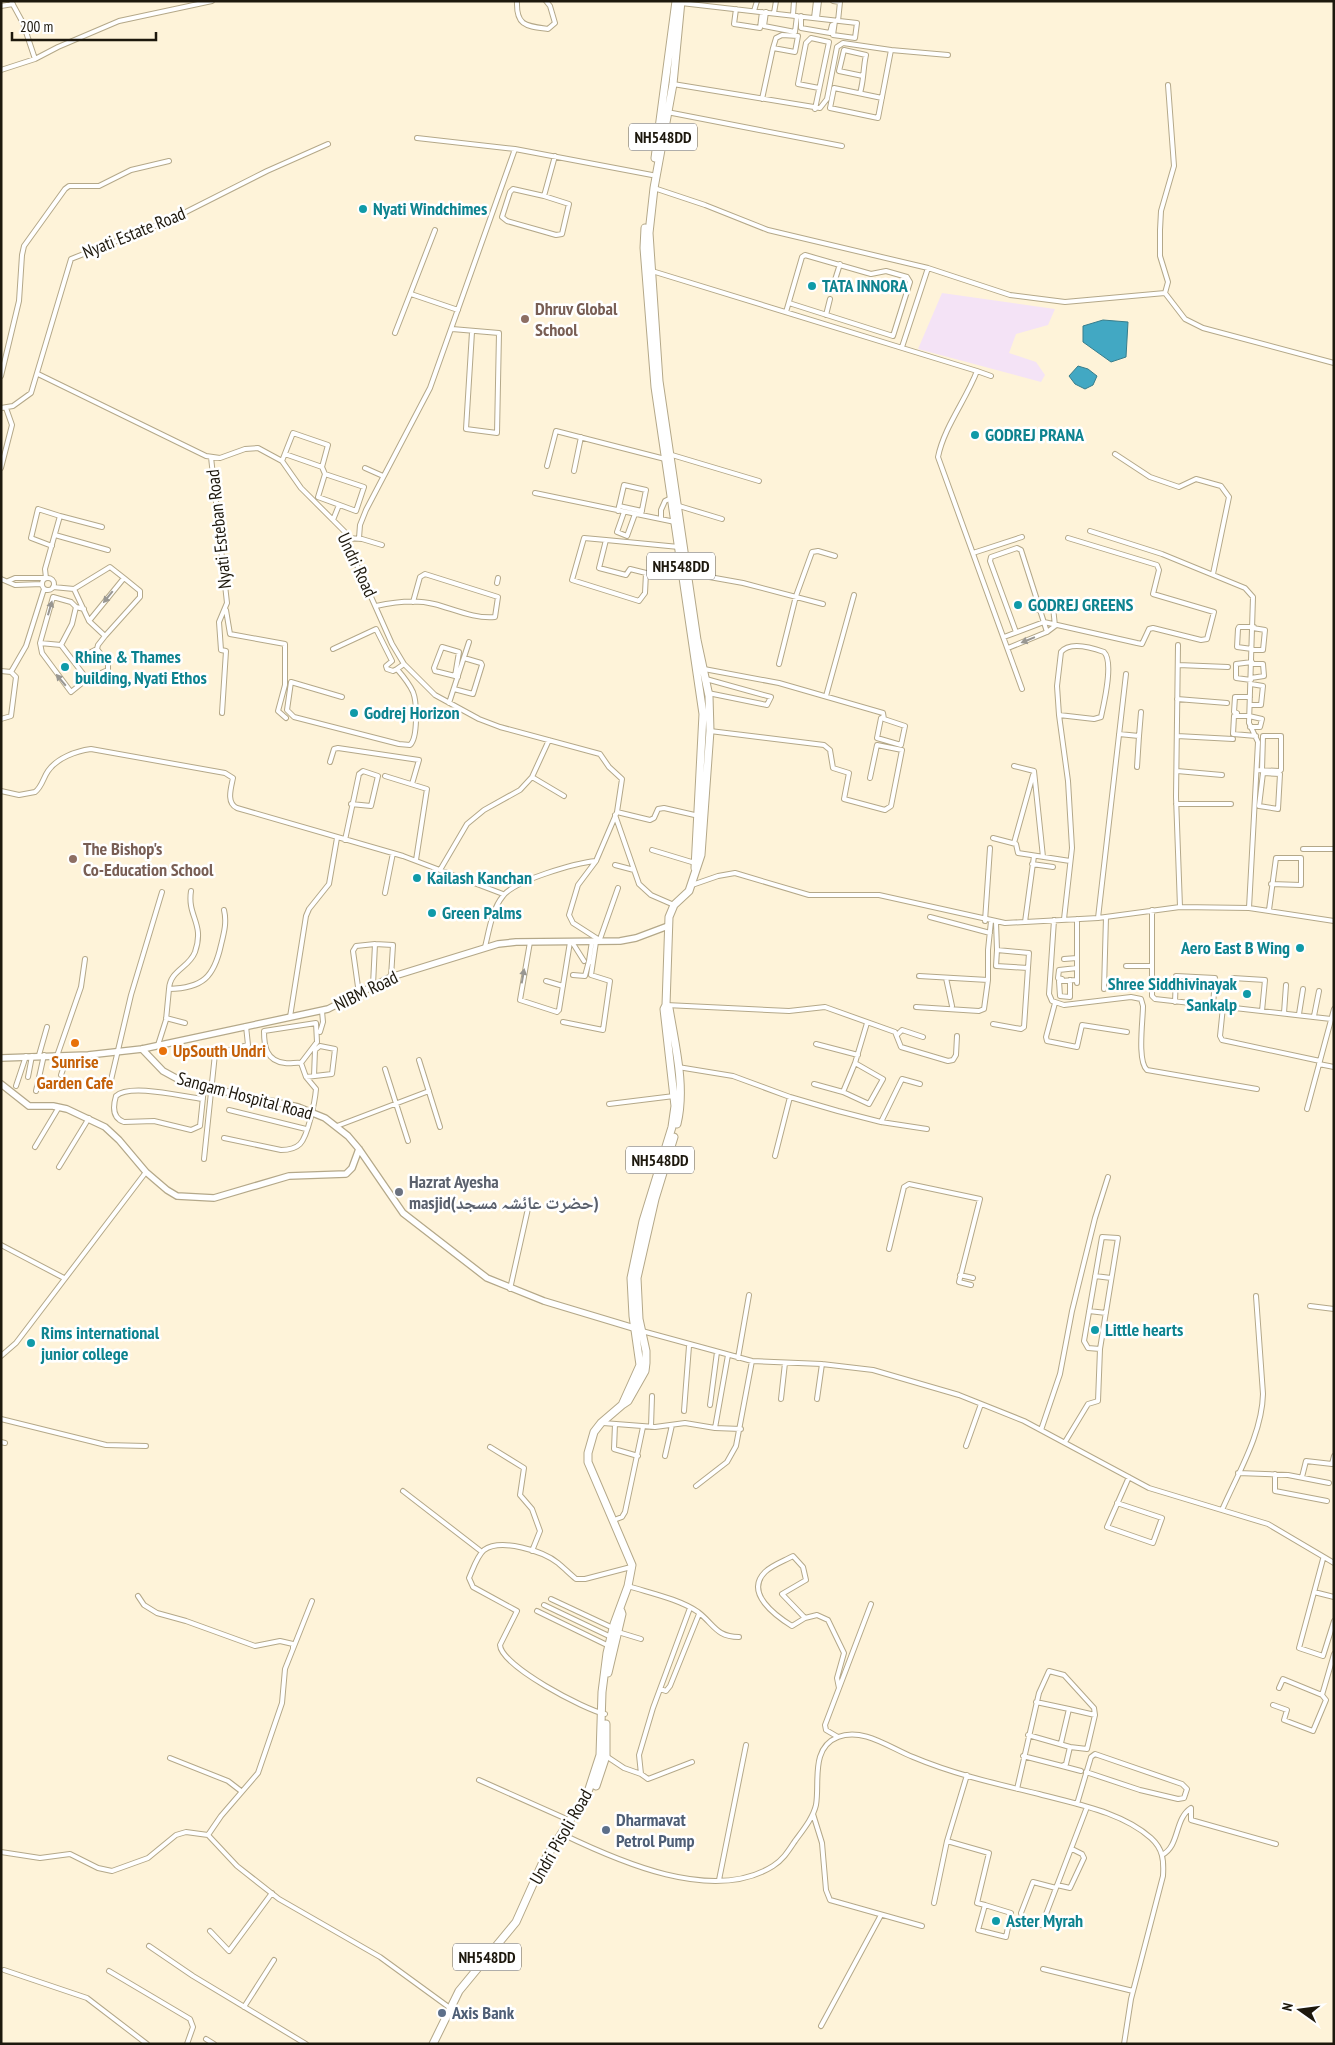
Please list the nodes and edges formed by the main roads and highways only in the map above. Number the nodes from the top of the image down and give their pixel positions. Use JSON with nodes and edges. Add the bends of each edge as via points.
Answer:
{"nodes":[{"id":1,"x":677,"y":2,"type":"edge"},
{"id":2,"x":669,"y":457,"type":"junction"},
{"id":3,"x":701,"y":817,"type":"junction"},
{"id":4,"x":696,"y":873,"type":"junction"},
{"id":5,"x":668,"y":926,"type":"junction"},
{"id":6,"x":666,"y":1005,"type":"junction"},
{"id":7,"x":142,"y":1049,"type":"junction"},
{"id":8,"x":1,"y":1058,"type":"edge"},
{"id":9,"x":1,"y":1084,"type":"edge"},
{"id":10,"x":677,"y":1096,"type":"junction"},
{"id":11,"x":359,"y":1149,"type":"junction"},
{"id":12,"x":638,"y":1330,"type":"junction"},
{"id":13,"x":596,"y":1778,"type":"junction"},
{"id":14,"x":563,"y":1834,"type":"junction"},
{"id":15,"x":433,"y":2044,"type":"edge"}],
"edges":[{"from":1,"to":2,"type":"highway","number":"NH548DD","via":[[673,84],[649,225],[659,381]]},
{"from":1,"to":2,"type":"highway","number":"NH548DD","via":[[644,248],[655,387]]},
{"from":2,"to":3,"type":"highway","number":"NH548DD","via":[[678,546],[703,714]]},
{"from":2,"to":3,"type":"highway","number":"NH548DD","via":[[708,693],[710,731]]},
{"from":3,"to":4,"type":"highway","number":"NH548DD"},
{"from":3,"to":4,"type":"highway","number":"NH548DD","via":[[701,855]]},
{"from":4,"to":5,"type":"highway","number":"NH548DD","via":[[686,895],[674,905]]},
{"from":5,"to":6,"type":"highway","number":"NH548DD"},
{"from":5,"to":7,"type":"main road","name":"NIBM Road","via":[[636,938],[516,942],[485,947],[391,977],[336,1006]]},
{"from":6,"to":10,"type":"highway","number":"NH548DD"},
{"from":6,"to":10,"type":"highway","number":"NH548DD","via":[[670,1008],[678,1067]]},
{"from":7,"to":8,"type":"main road","name":"NIBM Road"},
{"from":7,"to":11,"type":"main road","name":"Sangam Hospital Road","via":[[175,1079],[311,1111],[337,1126]]},
{"from":9,"to":11,"type":"main road","via":[[28,1106],[59,1107],[89,1118],[115,1135],[146,1172],[177,1196],[214,1198],[289,1176],[346,1174],[352,1168]]},
{"from":10,"to":12,"type":"highway","number":"NH548DD","via":[[672,1127],[652,1189],[631,1294]]},
{"from":11,"to":12,"type":"main road","name":"Sangam Hospital Road","via":[[402,1213],[487,1278],[565,1308]]},
{"from":12,"to":13,"type":"highway","number":"NH548DD","via":[[640,1365],[622,1405],[601,1423],[591,1440],[588,1462],[630,1560],[628,1586],[611,1642],[603,1714],[603,1755]]},
{"from":13,"to":14,"type":"highway","number":"NH548DD"},
{"from":13,"to":14,"type":"highway","name":"Undri Pisoli Road","number":"NH548DD"},
{"from":14,"to":15,"type":"highway","name":"Undri Pisoli Road","number":"NH548DD","via":[[545,1859],[516,1922],[472,1973]]}]}
